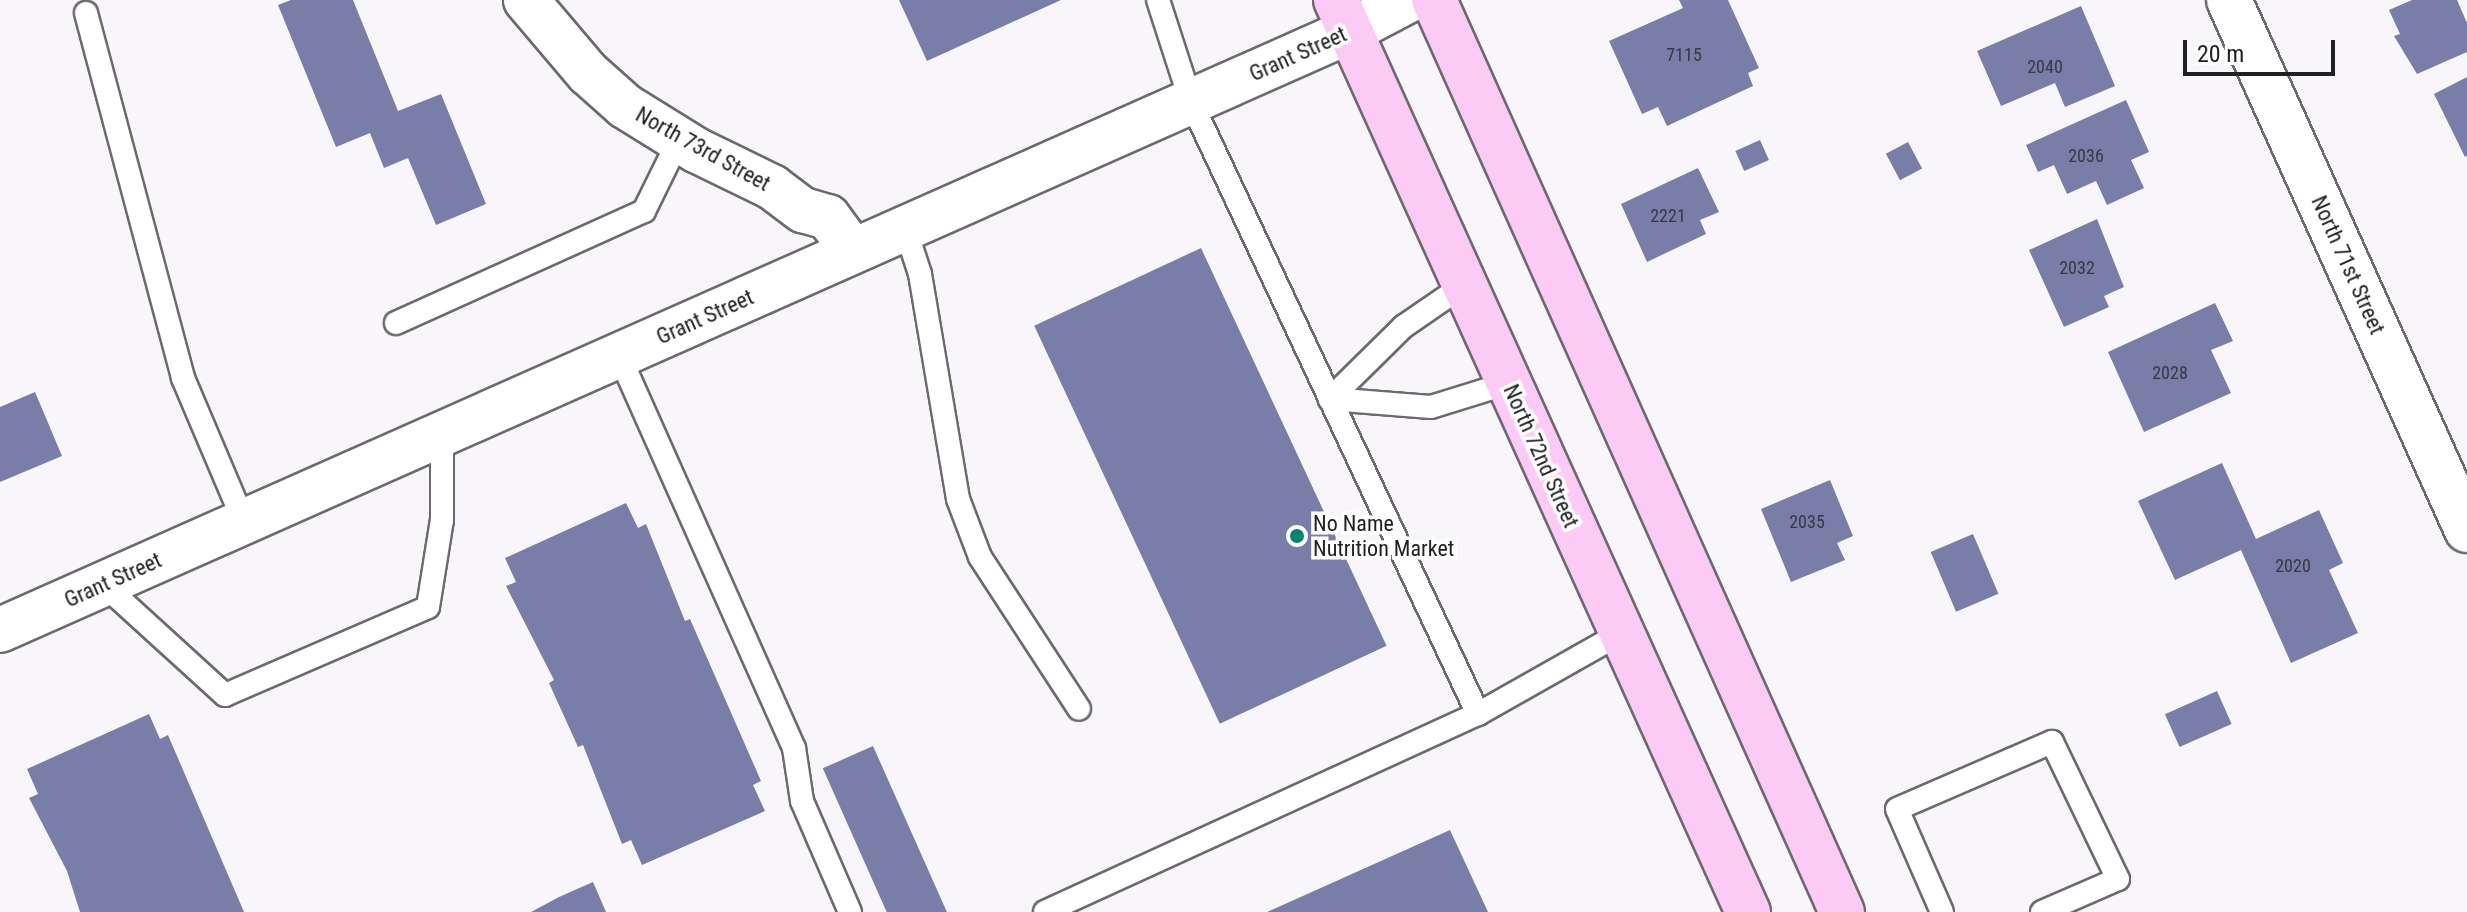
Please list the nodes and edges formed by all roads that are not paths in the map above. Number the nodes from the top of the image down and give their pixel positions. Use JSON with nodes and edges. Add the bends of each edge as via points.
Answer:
{"nodes":[{"id":1,"x":526,"y":0,"type":"edge"},
{"id":2,"x":1158,"y":0,"type":"edge"},
{"id":3,"x":1409,"y":0,"type":"edge"},
{"id":4,"x":1434,"y":0,"type":"edge"},
{"id":5,"x":2229,"y":0,"type":"edge"},
{"id":6,"x":86,"y":13,"type":"dead end"},
{"id":7,"x":1343,"y":16,"type":"edge"},
{"id":8,"x":1191,"y":102,"type":"junction"},
{"id":9,"x":679,"y":140,"type":"junction"},
{"id":10,"x":905,"y":228,"type":"junction"},
{"id":11,"x":853,"y":251,"type":"junction"},
{"id":12,"x":1464,"y":285,"type":"junction"},
{"id":13,"x":396,"y":323,"type":"dead end"},
{"id":14,"x":619,"y":355,"type":"junction"},
{"id":15,"x":1508,"y":383,"type":"junction"},
{"id":16,"x":1330,"y":399,"type":"junction"},
{"id":17,"x":442,"y":434,"type":"junction"},
{"id":18,"x":244,"y":522,"type":"junction"},
{"id":19,"x":2467,"y":530,"type":"edge"},
{"id":20,"x":103,"y":584,"type":"junction"},
{"id":21,"x":0,"y":630,"type":"edge"},
{"id":22,"x":1621,"y":633,"type":"junction"},
{"id":23,"x":1079,"y":709,"type":"dead end"},
{"id":24,"x":1478,"y":714,"type":"junction"},
{"id":25,"x":850,"y":912,"type":"edge"},
{"id":26,"x":1045,"y":912,"type":"edge"},
{"id":27,"x":1748,"y":912,"type":"edge"},
{"id":28,"x":1842,"y":912,"type":"edge"},
{"id":29,"x":1942,"y":912,"type":"edge"},
{"id":30,"x":2042,"y":912,"type":"edge"}],
"edges":[{"from":1,"to":9,"type":"street","name":"North 73rd Street","via":[[588,73],[625,106]]},
{"from":2,"to":8,"type":"lane"},
{"from":3,"to":7,"type":"street","name":"Grant Street"},
{"from":4,"to":28,"type":"main road"},
{"from":5,"to":19,"type":"street","name":"North 71st Street"},
{"from":6,"to":18,"type":"lane","via":[[183,378]]},
{"from":7,"to":8,"type":"street","name":"Grant Street"},
{"from":7,"to":12,"type":"main road","name":"North 72nd Street"},
{"from":8,"to":10,"type":"street","name":"Grant Street"},
{"from":8,"to":16,"type":"lane"},
{"from":9,"to":11,"type":"street","name":"North 73rd Street","via":[[772,187],[803,210],[828,217]]},
{"from":9,"to":13,"type":"lane","via":[[644,211]]},
{"from":10,"to":11,"type":"street","name":"Grant Street"},
{"from":10,"to":23,"type":"lane","via":[[920,274],[958,499],[980,557]]},
{"from":11,"to":14,"type":"street","name":"Grant Street"},
{"from":12,"to":15,"type":"main road","name":"North 72nd Street"},
{"from":12,"to":16,"type":"lane","via":[[1403,327]]},
{"from":14,"to":17,"type":"street","name":"Grant Street"},
{"from":14,"to":25,"type":"lane","via":[[794,748],[802,801]]},
{"from":15,"to":16,"type":"lane","via":[[1431,407]]},
{"from":15,"to":22,"type":"main road","name":"North 72nd Street"},
{"from":16,"to":24,"type":"lane"},
{"from":17,"to":18,"type":"street","name":"Grant Street"},
{"from":17,"to":20,"type":"lane","via":[[442,520],[428,607],[225,695]]},
{"from":18,"to":20,"type":"street","name":"Grant Street"},
{"from":20,"to":21,"type":"street","name":"Grant Street"},
{"from":22,"to":24,"type":"lane"},
{"from":22,"to":27,"type":"main road","name":"North 72nd Street"},
{"from":24,"to":26,"type":"lane"},
{"from":29,"to":30,"type":"lane","via":[[1897,809],[2052,742],[2118,879]]}]}
